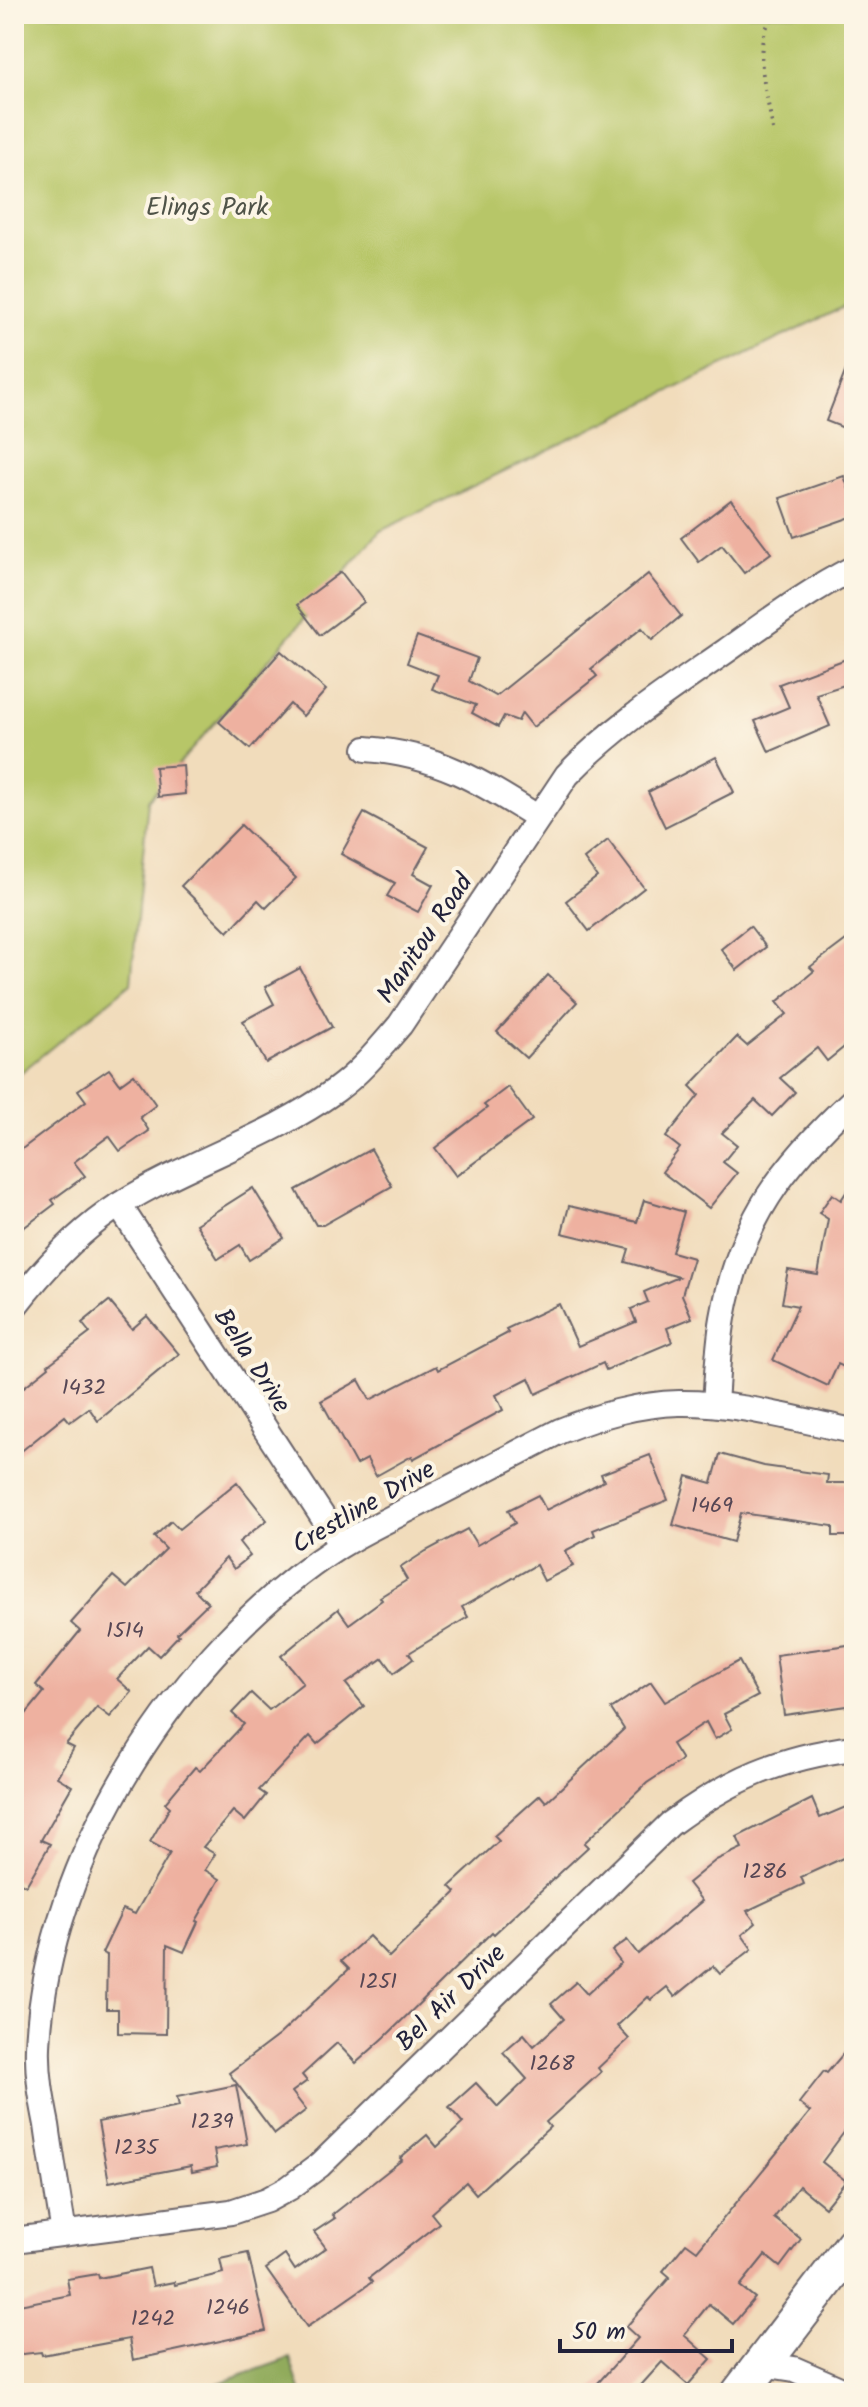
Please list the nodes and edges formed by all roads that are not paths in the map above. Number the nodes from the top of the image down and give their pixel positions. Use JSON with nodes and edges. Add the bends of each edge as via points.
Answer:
{"nodes":[{"id":1,"x":854,"y":568,"type":"edge"},
{"id":2,"x":366,"y":749,"type":"dead end"},
{"id":3,"x":537,"y":817,"type":"junction"},
{"id":4,"x":854,"y":1099,"type":"edge"},
{"id":5,"x":119,"y":1205,"type":"junction"},
{"id":6,"x":14,"y":1307,"type":"edge"},
{"id":7,"x":715,"y":1404,"type":"junction"},
{"id":8,"x":854,"y":1431,"type":"edge"},
{"id":9,"x":341,"y":1545,"type":"junction"},
{"id":10,"x":854,"y":1748,"type":"edge"},
{"id":11,"x":64,"y":2233,"type":"junction"},
{"id":12,"x":14,"y":2240,"type":"edge"},
{"id":13,"x":854,"y":2244,"type":"edge"},
{"id":14,"x":762,"y":2364,"type":"junction"},
{"id":15,"x":740,"y":2393,"type":"edge"},
{"id":16,"x":849,"y":2393,"type":"edge"}],
"edges":[{"from":1,"to":3,"type":"street","name":"Manitou Road","via":[[810,592],[596,745]]},
{"from":2,"to":3,"type":"street","via":[[454,768]]},
{"from":3,"to":5,"type":"street","name":"Manitou Road","via":[[400,1025],[371,1059],[302,1113]]},
{"from":4,"to":7,"type":"street","via":[[788,1165],[747,1233],[722,1320]]},
{"from":5,"to":6,"type":"street","name":"Manitou Road","via":[[69,1243]]},
{"from":5,"to":9,"type":"street","name":"Bella Drive"},
{"from":7,"to":8,"type":"street","name":"Crestline Drive"},
{"from":7,"to":9,"type":"street","name":"Crestline Drive","via":[[641,1407],[595,1417]]},
{"from":9,"to":11,"type":"street","name":"Crestline Drive","via":[[293,1580],[205,1663],[134,1760],[75,1881],[44,1994],[38,2050]]},
{"from":10,"to":11,"type":"street","name":"Bel Air Drive","via":[[821,1752],[746,1775],[670,1824],[320,2165],[289,2188],[231,2212]]},
{"from":11,"to":12,"type":"street","name":"Bel Air Drive"},
{"from":13,"to":14,"type":"street"},
{"from":14,"to":15,"type":"street"},
{"from":14,"to":16,"type":"street","via":[[794,2369]]}]}
